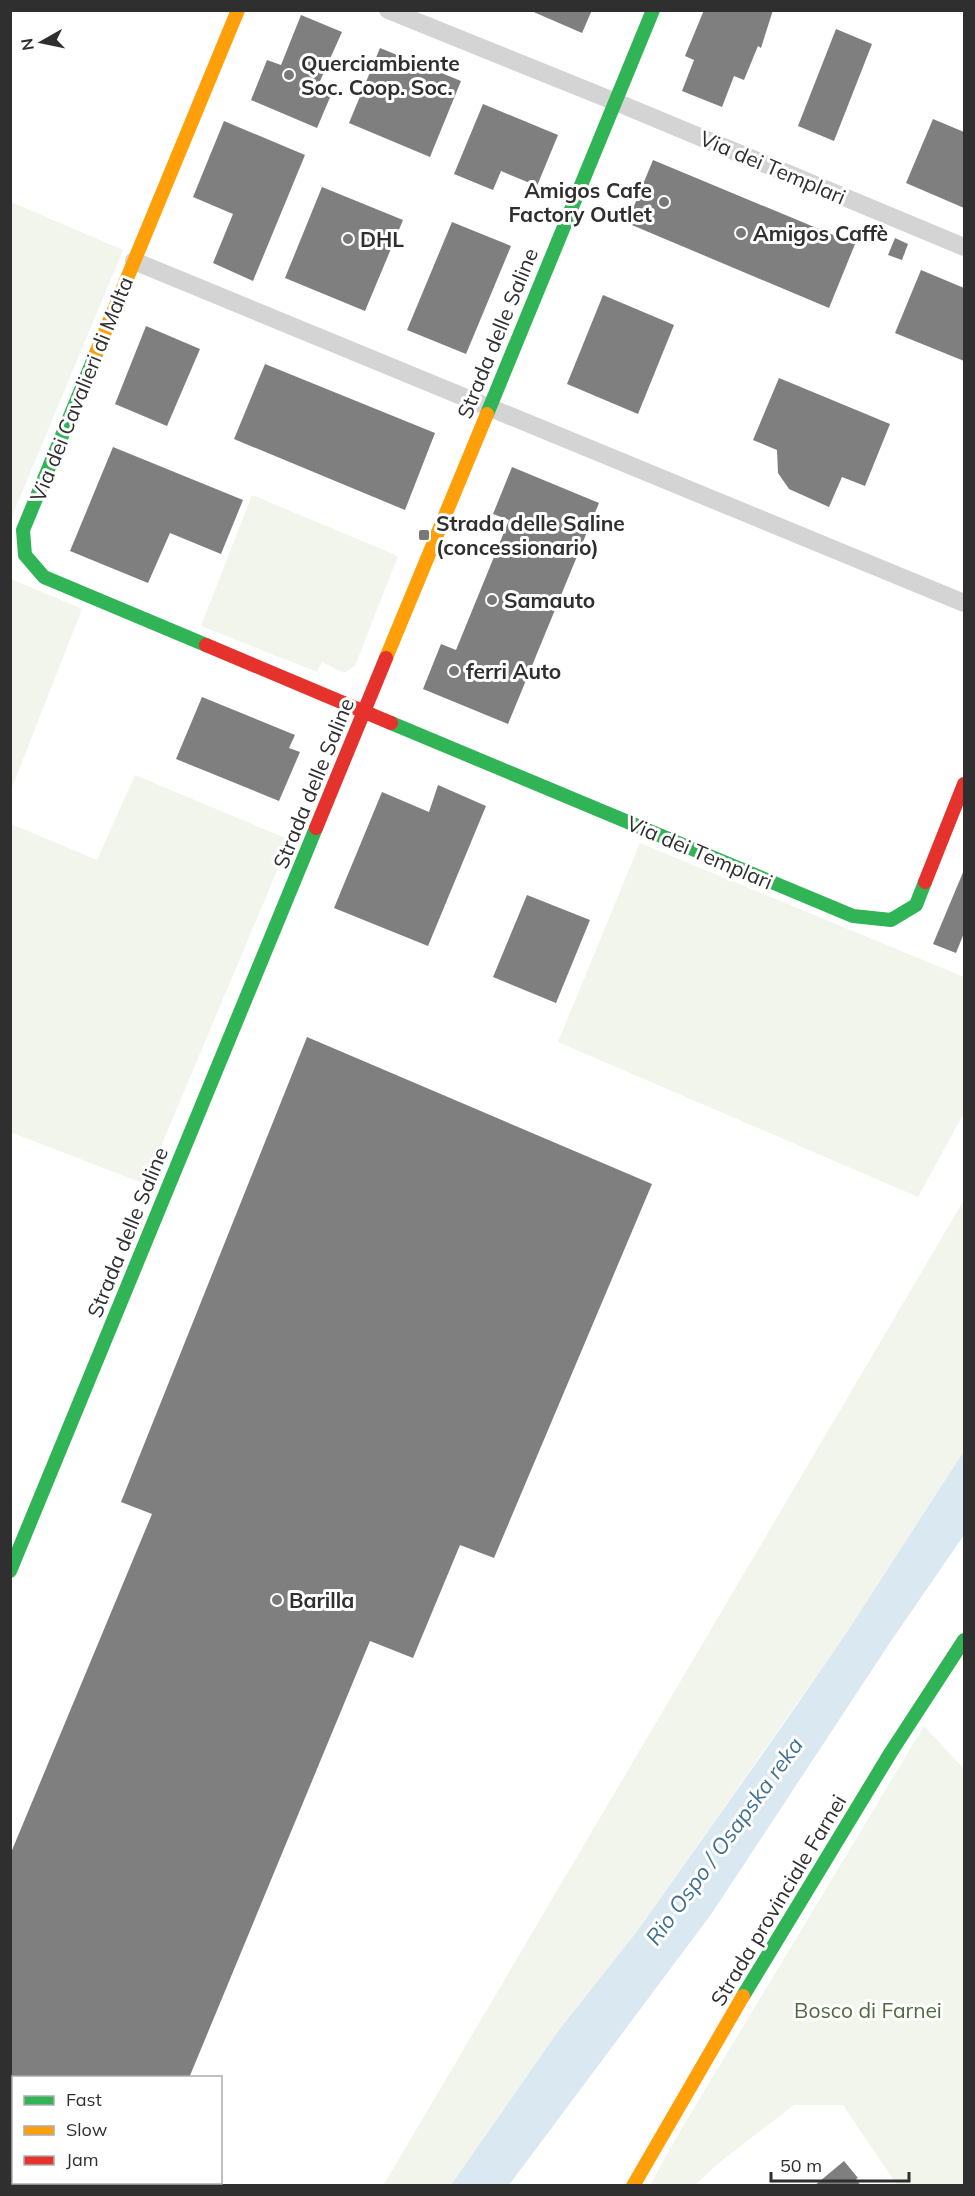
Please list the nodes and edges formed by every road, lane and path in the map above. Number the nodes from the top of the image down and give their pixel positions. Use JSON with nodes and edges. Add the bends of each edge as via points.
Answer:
{"nodes":[{"id":1,"x":238,"y":10,"type":"edge"},
{"id":2,"x":388,"y":10,"type":"edge"},
{"id":3,"x":653,"y":10,"type":"edge"},
{"id":4,"x":616,"y":102,"type":"junction"},
{"id":5,"x":964,"y":247,"type":"edge"},
{"id":6,"x":134,"y":261,"type":"junction"},
{"id":7,"x":490,"y":408,"type":"junction"},
{"id":8,"x":964,"y":603,"type":"edge"},
{"id":9,"x":364,"y":712,"type":"junction"},
{"id":10,"x":964,"y":784,"type":"edge"},
{"id":11,"x":10,"y":1571,"type":"edge"},
{"id":12,"x":964,"y":1640,"type":"edge"},
{"id":13,"x":633,"y":2186,"type":"edge"}],
"edges":[{"from":1,"to":6,"type":"street","name":"Via dei Cavalieri di Malta"},
{"from":2,"to":4,"type":"street"},
{"from":3,"to":4,"type":"street","name":"Strada delle Saline"},
{"from":4,"to":5,"type":"street","name":"Via dei Templari"},
{"from":4,"to":7,"type":"street","name":"Strada delle Saline"},
{"from":6,"to":7,"type":"street"},
{"from":6,"to":9,"type":"street","name":"Via dei Cavalieri di Malta","via":[[23,530],[25,555],[44,578]]},
{"from":7,"to":8,"type":"street"},
{"from":7,"to":9,"type":"street","name":"Strada delle Saline"},
{"from":9,"to":10,"type":"street","name":"Via dei Templari","via":[[853,916],[891,920],[916,905]]},
{"from":9,"to":11,"type":"street","name":"Strada delle Saline"},
{"from":12,"to":13,"type":"street","name":"Strada provinciale Farnei","via":[[932,1685],[759,1970]]}]}
